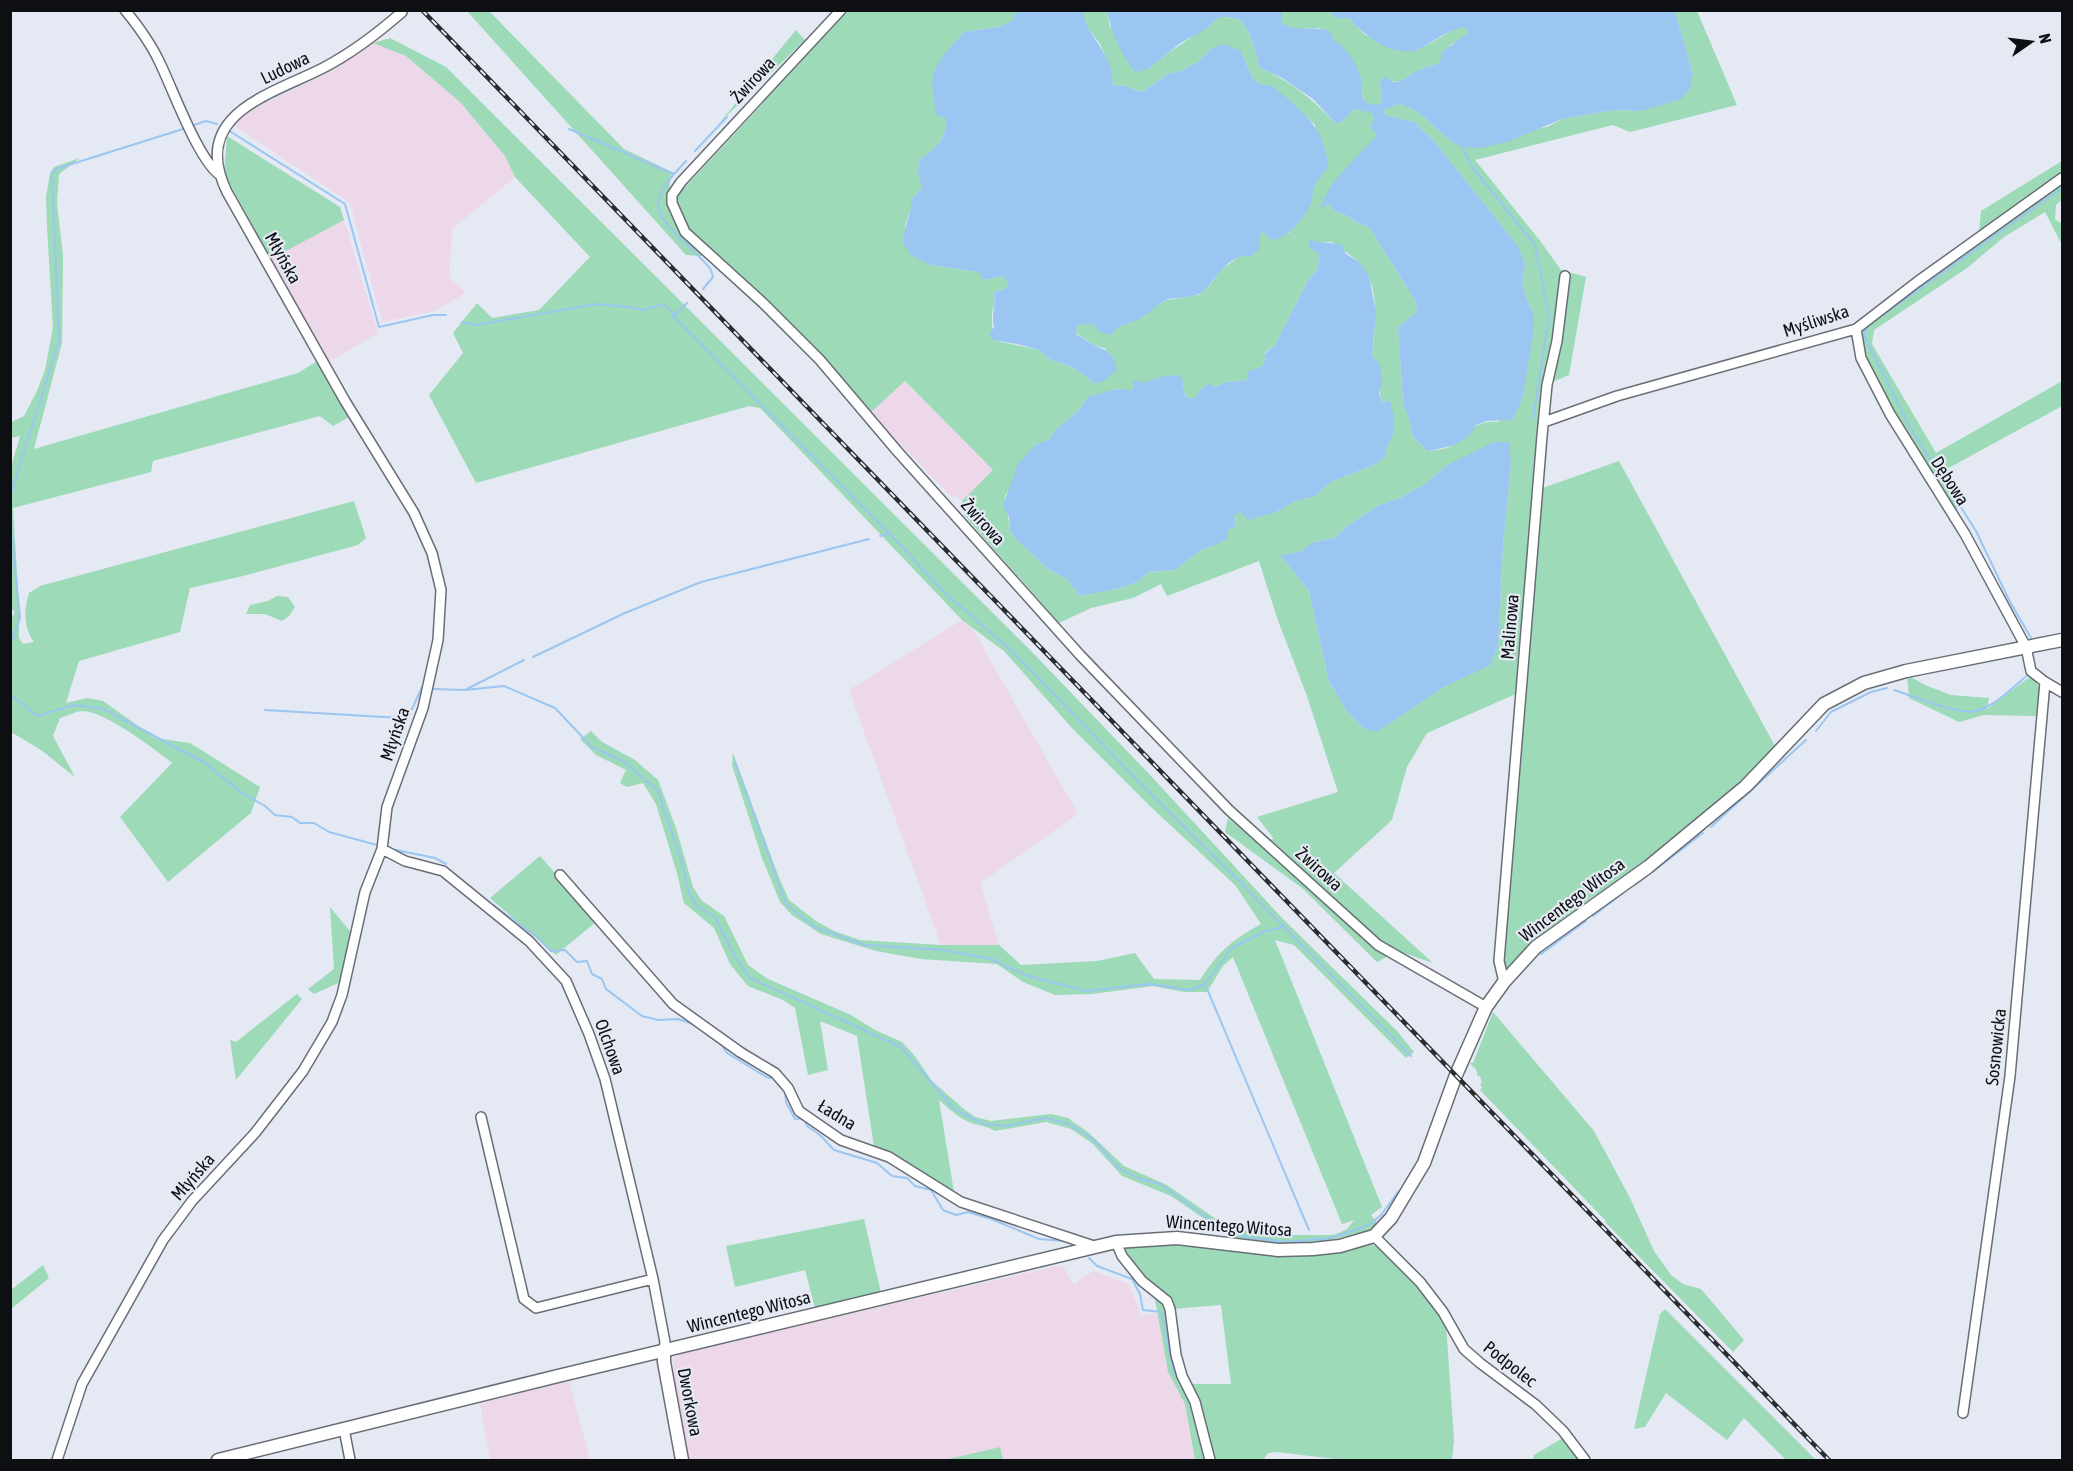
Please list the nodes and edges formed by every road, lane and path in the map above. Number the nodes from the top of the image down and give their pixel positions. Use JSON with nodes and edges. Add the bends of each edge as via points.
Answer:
{"nodes":[{"id":1,"x":125,"y":10,"type":"edge"},
{"id":2,"x":841,"y":10,"type":"edge"},
{"id":3,"x":402,"y":12,"type":"dead end"},
{"id":4,"x":220,"y":175,"type":"junction"},
{"id":5,"x":2062,"y":178,"type":"edge"},
{"id":6,"x":1565,"y":276,"type":"dead end"},
{"id":7,"x":1856,"y":329,"type":"junction"},
{"id":8,"x":1544,"y":422,"type":"junction"},
{"id":9,"x":2062,"y":640,"type":"edge"},
{"id":10,"x":2026,"y":647,"type":"junction"},
{"id":11,"x":2045,"y":682,"type":"junction"},
{"id":12,"x":2062,"y":692,"type":"edge"},
{"id":13,"x":382,"y":849,"type":"junction"},
{"id":14,"x":560,"y":875,"type":"dead end"},
{"id":15,"x":1504,"y":982,"type":"junction"},
{"id":16,"x":1486,"y":1007,"type":"junction"},
{"id":17,"x":481,"y":1117,"type":"dead end"},
{"id":18,"x":1374,"y":1236,"type":"junction"},
{"id":19,"x":1116,"y":1242,"type":"junction"},
{"id":20,"x":1096,"y":1247,"type":"junction"},
{"id":21,"x":653,"y":1279,"type":"junction"},
{"id":22,"x":664,"y":1351,"type":"junction"},
{"id":23,"x":1963,"y":1413,"type":"dead end"},
{"id":24,"x":344,"y":1429,"type":"junction"},
{"id":25,"x":57,"y":1461,"type":"edge"},
{"id":26,"x":218,"y":1461,"type":"edge"},
{"id":27,"x":350,"y":1461,"type":"edge"},
{"id":28,"x":682,"y":1461,"type":"edge"},
{"id":29,"x":1210,"y":1461,"type":"edge"},
{"id":30,"x":1585,"y":1461,"type":"edge"}],
"edges":[{"from":1,"to":4,"type":"street","name":"Młyńska","via":[[159,60],[192,134],[213,171]]},
{"from":2,"to":16,"type":"street","name":"Żwirowa","via":[[681,182],[672,195],[672,203],[686,232],[820,360],[1080,655],[1229,810],[1378,945]]},
{"from":3,"to":4,"type":"street","name":"Ludowa","via":[[339,59],[231,118],[219,139]]},
{"from":4,"to":13,"type":"street","name":"Młyńska","via":[[345,401],[414,513],[432,553],[441,590],[438,640],[423,708],[387,807]]},
{"from":5,"to":7,"type":"street","name":"Myśliwska"},
{"from":6,"to":8,"type":"street","name":"Malinowa"},
{"from":7,"to":8,"type":"street","name":"Myśliwska","via":[[1617,396]]},
{"from":7,"to":10,"type":"street","name":"Dębowa","via":[[1861,358],[1890,414],[1965,534]]},
{"from":8,"to":15,"type":"street","name":"Malinowa","via":[[1499,961]]},
{"from":9,"to":10,"type":"street","name":"Wincentego Witosa"},
{"from":10,"to":11,"type":"street","name":"Dębowa","via":[[2031,670]]},
{"from":10,"to":15,"type":"street","name":"Wincentego Witosa","via":[[1885,677],[1864,683],[1824,704],[1746,786],[1647,867],[1536,947]]},
{"from":11,"to":12,"type":"street"},
{"from":11,"to":23,"type":"street","name":"Sosnowicka","via":[[2010,1076]]},
{"from":13,"to":21,"type":"street","name":"Olchowa","via":[[405,861],[443,871],[529,941],[566,981],[605,1079]]},
{"from":13,"to":25,"type":"street","name":"Młyńska","via":[[364,892],[342,995],[332,1022],[303,1071],[255,1132],[192,1201],[164,1240],[82,1384]]},
{"from":14,"to":20,"type":"street","name":"Ładna","via":[[673,1004],[775,1073],[800,1111],[841,1140],[890,1157],[961,1202]]},
{"from":15,"to":16,"type":"street","name":"Wincentego Witosa"},
{"from":16,"to":18,"type":"street","name":"Wincentego Witosa","via":[[1424,1163],[1390,1218]]},
{"from":17,"to":21,"type":"street","via":[[524,1299],[536,1308]]},
{"from":18,"to":19,"type":"street","name":"Wincentego Witosa","via":[[1313,1250],[1177,1238]]},
{"from":18,"to":30,"type":"street","name":"Podpolec","via":[[1426,1290],[1464,1349],[1536,1405],[1563,1431]]},
{"from":19,"to":20,"type":"street","name":"Wincentego Witosa"},
{"from":19,"to":29,"type":"street","via":[[1142,1281],[1167,1301],[1176,1355],[1195,1402]]},
{"from":20,"to":22,"type":"street","name":"Wincentego Witosa"},
{"from":21,"to":22,"type":"street","name":"Olchowa"},
{"from":22,"to":24,"type":"street","name":"Wincentego Witosa"},
{"from":22,"to":28,"type":"street","name":"Dworkowa"},
{"from":24,"to":26,"type":"street","name":"Wincentego Witosa"},
{"from":24,"to":27,"type":"street"}]}
